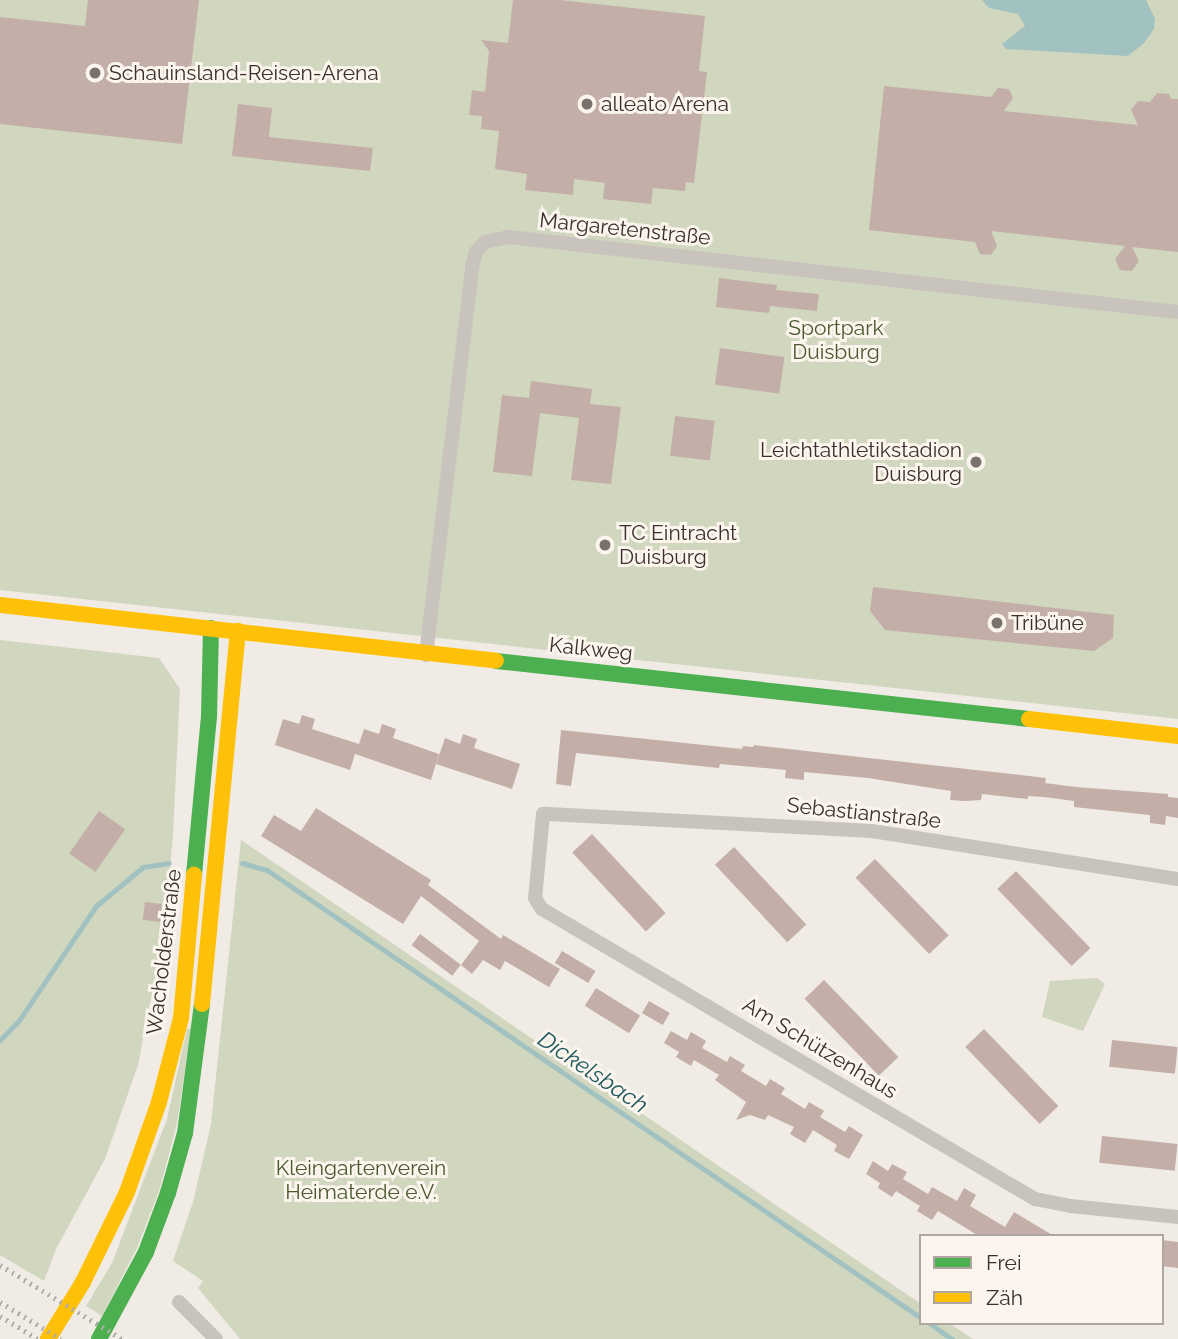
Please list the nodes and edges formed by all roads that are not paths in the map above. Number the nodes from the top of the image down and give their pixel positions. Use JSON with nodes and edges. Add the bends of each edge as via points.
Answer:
{"nodes":[{"id":1,"x":1178,"y":312,"type":"edge"},
{"id":2,"x":0,"y":605,"type":"edge"},
{"id":3,"x":211,"y":628,"type":"junction"},
{"id":4,"x":238,"y":631,"type":"junction"},
{"id":5,"x":426,"y":655,"type":"junction"},
{"id":6,"x":1178,"y":736,"type":"edge"},
{"id":7,"x":543,"y":814,"type":"joint"},
{"id":8,"x":1178,"y":879,"type":"edge"},
{"id":9,"x":1178,"y":1217,"type":"edge"},
{"id":10,"x":179,"y":1302,"type":"dead end"},
{"id":11,"x":48,"y":1339,"type":"edge"},
{"id":12,"x":99,"y":1339,"type":"edge"},
{"id":13,"x":216,"y":1339,"type":"edge"}],
"edges":[{"from":1,"to":5,"type":"street","name":"Margaretenstraße","via":[[509,237],[485,242],[472,267]]},
{"from":2,"to":3,"type":"street","name":"Kalkweg"},
{"from":3,"to":4,"type":"street","name":"Kalkweg"},
{"from":3,"to":11,"type":"street","name":"Wacholderstraße","via":[[209,716],[181,1018],[159,1102],[127,1192],[83,1282]]},
{"from":4,"to":5,"type":"street","name":"Kalkweg"},
{"from":4,"to":12,"type":"street","name":"Wacholderstraße","via":[[185,1133],[146,1252]]},
{"from":5,"to":6,"type":"street","name":"Kalkweg"},
{"from":7,"to":8,"type":"street","name":"Sebastianstraße","via":[[872,831]]},
{"from":7,"to":9,"type":"street","name":"Am Schützenhaus","via":[[535,898],[542,909],[1035,1199]]},
{"from":10,"to":13,"type":"street"}]}
